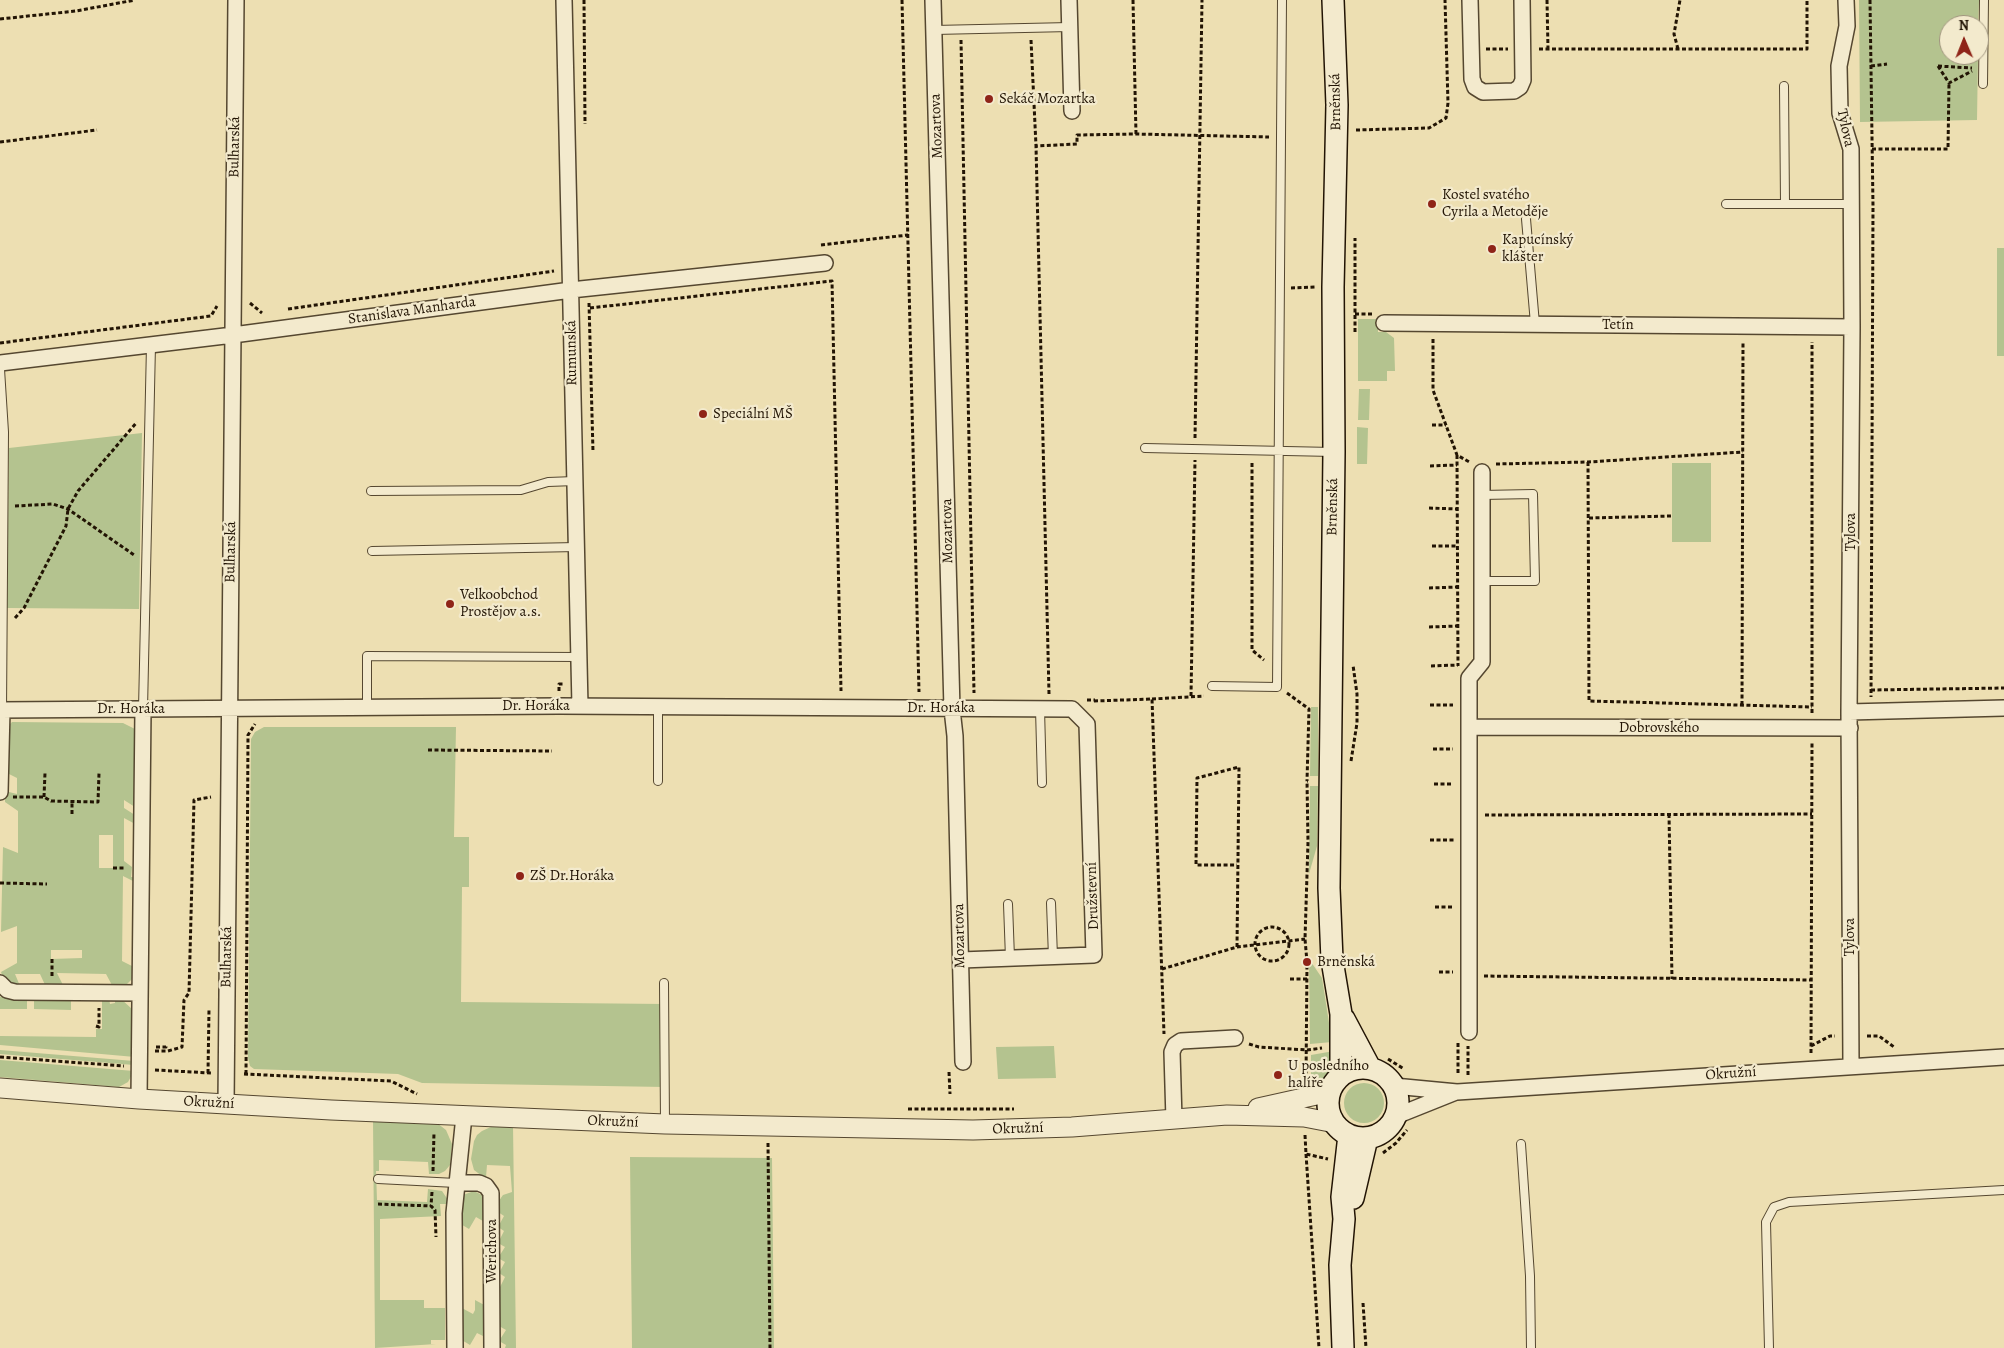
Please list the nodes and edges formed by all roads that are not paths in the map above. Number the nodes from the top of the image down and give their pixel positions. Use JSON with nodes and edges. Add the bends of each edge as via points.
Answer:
{"nodes":[{"id":1,"x":236,"y":0,"type":"edge"},
{"id":2,"x":564,"y":0,"type":"edge"},
{"id":3,"x":933,"y":0,"type":"edge"},
{"id":4,"x":1069,"y":0,"type":"edge"},
{"id":5,"x":1282,"y":0,"type":"edge"},
{"id":6,"x":1333,"y":0,"type":"edge"},
{"id":7,"x":1470,"y":0,"type":"edge"},
{"id":8,"x":1522,"y":0,"type":"edge"},
{"id":9,"x":1846,"y":0,"type":"edge"},
{"id":10,"x":1984,"y":0,"type":"edge"},
{"id":11,"x":1070,"y":27,"type":"junction"},
{"id":12,"x":934,"y":30,"type":"junction"},
{"id":13,"x":1983,"y":84,"type":"dead end"},
{"id":14,"x":1784,"y":86,"type":"dead end"},
{"id":15,"x":1072,"y":111,"type":"dead end"},
{"id":16,"x":1726,"y":204,"type":"dead end"},
{"id":17,"x":1785,"y":204,"type":"junction"},
{"id":18,"x":1851,"y":204,"type":"junction"},
{"id":19,"x":1526,"y":220,"type":"dead end"},
{"id":20,"x":825,"y":263,"type":"dead end"},
{"id":21,"x":571,"y":290,"type":"junction"},
{"id":22,"x":1384,"y":323,"type":"dead end"},
{"id":23,"x":1535,"y":324,"type":"junction"},
{"id":24,"x":1852,"y":327,"type":"junction"},
{"id":25,"x":233,"y":335,"type":"junction"},
{"id":26,"x":151,"y":345,"type":"junction"},
{"id":27,"x":0,"y":362,"type":"edge"},
{"id":28,"x":0,"y":369,"type":"edge"},
{"id":29,"x":1145,"y":448,"type":"dead end"},
{"id":30,"x":1280,"y":450,"type":"junction"},
{"id":31,"x":1334,"y":452,"type":"junction"},
{"id":32,"x":1483,"y":467,"type":"road end"},
{"id":33,"x":575,"y":481,"type":"junction"},
{"id":34,"x":371,"y":491,"type":"dead end"},
{"id":35,"x":1482,"y":495,"type":"junction"},
{"id":36,"x":577,"y":547,"type":"junction"},
{"id":37,"x":372,"y":550,"type":"dead end"},
{"id":38,"x":1482,"y":581,"type":"junction"},
{"id":39,"x":579,"y":657,"type":"junction"},
{"id":40,"x":1212,"y":686,"type":"dead end"},
{"id":41,"x":1045,"y":704,"type":"junction"},
{"id":42,"x":580,"y":706,"type":"junction"},
{"id":43,"x":367,"y":707,"type":"junction"},
{"id":44,"x":658,"y":707,"type":"junction"},
{"id":45,"x":229,"y":708,"type":"junction"},
{"id":46,"x":2004,"y":708,"type":"edge"},
{"id":47,"x":143,"y":709,"type":"junction"},
{"id":48,"x":952,"y":709,"type":"junction"},
{"id":49,"x":1,"y":710,"type":"edge"},
{"id":50,"x":1849,"y":712,"type":"junction"},
{"id":51,"x":1076,"y":713,"type":"joint"},
{"id":52,"x":1469,"y":727,"type":"junction"},
{"id":53,"x":1850,"y":728,"type":"junction"},
{"id":54,"x":658,"y":781,"type":"dead end"},
{"id":55,"x":1042,"y":783,"type":"dead end"},
{"id":56,"x":2,"y":795,"type":"edge"},
{"id":57,"x":1008,"y":904,"type":"dead end"},
{"id":58,"x":1051,"y":904,"type":"dead end"},
{"id":59,"x":1053,"y":957,"type":"junction"},
{"id":60,"x":1010,"y":958,"type":"junction"},
{"id":61,"x":960,"y":960,"type":"junction"},
{"id":62,"x":0,"y":983,"type":"edge"},
{"id":63,"x":664,"y":983,"type":"dead end"},
{"id":64,"x":140,"y":993,"type":"junction"},
{"id":65,"x":1341,"y":1014,"type":"junction"},
{"id":66,"x":1463,"y":1034,"type":"road end"},
{"id":67,"x":1235,"y":1038,"type":"road end"},
{"id":68,"x":2004,"y":1057,"type":"edge"},
{"id":69,"x":1376,"y":1061,"type":"junction"},
{"id":70,"x":956,"y":1063,"type":"road end"},
{"id":71,"x":1851,"y":1066,"type":"junction"},
{"id":72,"x":1336,"y":1083,"type":"junction"},
{"id":73,"x":1394,"y":1086,"type":"junction"},
{"id":74,"x":0,"y":1088,"type":"edge"},
{"id":75,"x":1457,"y":1092,"type":"junction"},
{"id":76,"x":139,"y":1099,"type":"junction"},
{"id":77,"x":226,"y":1104,"type":"junction"},
{"id":78,"x":1303,"y":1108,"type":"junction"},
{"id":79,"x":464,"y":1116,"type":"junction"},
{"id":80,"x":1174,"y":1120,"type":"junction"},
{"id":81,"x":1402,"y":1122,"type":"junction"},
{"id":82,"x":666,"y":1124,"type":"junction"},
{"id":83,"x":1350,"y":1132,"type":"junction"},
{"id":84,"x":1521,"y":1144,"type":"dead end"},
{"id":85,"x":378,"y":1179,"type":"dead end"},
{"id":86,"x":456,"y":1183,"type":"junction"},
{"id":87,"x":2004,"y":1190,"type":"edge"},
{"id":88,"x":455,"y":1348,"type":"edge"},
{"id":89,"x":492,"y":1348,"type":"edge"},
{"id":90,"x":1343,"y":1348,"type":"edge"},
{"id":91,"x":1531,"y":1348,"type":"edge"},
{"id":92,"x":1769,"y":1348,"type":"edge"}],
"edges":[{"from":1,"to":25,"type":"street","name":"Bulharská"},
{"from":2,"to":21,"type":"street","name":"Rumunská"},
{"from":3,"to":12,"type":"street","name":"Mozartova"},
{"from":4,"to":11,"type":"street"},
{"from":5,"to":30,"type":"lane"},
{"from":6,"to":31,"type":"main road","name":"Brněnská","via":[[1337,105]]},
{"from":7,"to":8,"type":"street","via":[[1475,87],[1483,92],[1514,91],[1520,86]]},
{"from":9,"to":18,"type":"street","name":"Tylova","via":[[1847,26],[1840,66],[1840,114],[1851,149]]},
{"from":10,"to":13,"type":"lane"},
{"from":11,"to":12,"type":"lane"},
{"from":11,"to":15,"type":"street"},
{"from":12,"to":48,"type":"street","name":"Mozartova"},
{"from":14,"to":17,"type":"lane"},
{"from":16,"to":17,"type":"lane"},
{"from":17,"to":18,"type":"lane"},
{"from":18,"to":24,"type":"street","name":"Tylova"},
{"from":19,"to":23,"type":"lane"},
{"from":20,"to":21,"type":"street","name":"Stanislava Manharda"},
{"from":21,"to":25,"type":"street","name":"Stanislava Manharda"},
{"from":21,"to":33,"type":"street","name":"Rumunská"},
{"from":22,"to":23,"type":"street","name":"Tetín"},
{"from":23,"to":24,"type":"street","name":"Tetín"},
{"from":24,"to":50,"type":"street","name":"Tylova"},
{"from":25,"to":26,"type":"street","name":"Stanislava Manharda"},
{"from":25,"to":45,"type":"street","name":"Bulharská"},
{"from":26,"to":27,"type":"street","name":"Stanislava Manharda"},
{"from":26,"to":47,"type":"lane"},
{"from":28,"to":49,"type":"lane","via":[[4,432]]},
{"from":29,"to":30,"type":"lane"},
{"from":30,"to":31,"type":"lane"},
{"from":30,"to":40,"type":"lane","via":[[1277,687]]},
{"from":31,"to":65,"type":"main road","name":"Brněnská","via":[[1329,888],[1332,960]]},
{"from":32,"to":35,"type":"street"},
{"from":33,"to":34,"type":"lane","via":[[548,482],[521,490]]},
{"from":33,"to":36,"type":"street","name":"Rumunská"},
{"from":35,"to":38,"type":"street"},
{"from":35,"to":38,"type":"lane","via":[[1534,494],[1535,581]]},
{"from":36,"to":37,"type":"lane"},
{"from":36,"to":39,"type":"street","name":"Rumunská"},
{"from":38,"to":52,"type":"street","via":[[1482,662],[1469,678]]},
{"from":39,"to":42,"type":"street","name":"Rumunská"},
{"from":39,"to":43,"type":"lane","via":[[367,656]]},
{"from":41,"to":48,"type":"street","name":"Dr. Horáka"},
{"from":41,"to":51,"type":"street","name":"Dr. Horáka"},
{"from":41,"to":55,"type":"lane"},
{"from":42,"to":43,"type":"street","name":"Dr. Horáka"},
{"from":42,"to":44,"type":"street","name":"Dr. Horáka"},
{"from":43,"to":45,"type":"street","name":"Dr. Horáka"},
{"from":44,"to":48,"type":"street","name":"Dr. Horáka"},
{"from":44,"to":54,"type":"lane"},
{"from":45,"to":47,"type":"street","name":"Dr. Horáka"},
{"from":45,"to":77,"type":"street","name":"Bulharská"},
{"from":46,"to":50,"type":"street"},
{"from":47,"to":49,"type":"street","name":"Dr. Horáka"},
{"from":47,"to":64,"type":"street"},
{"from":48,"to":61,"type":"street","name":"Mozartova"},
{"from":49,"to":56,"type":"street"},
{"from":50,"to":53,"type":"street","name":"Tylova"},
{"from":51,"to":59,"type":"street","name":"Družstevní","via":[[1087,724],[1094,955]]},
{"from":52,"to":53,"type":"street","name":"Dobrovského"},
{"from":52,"to":66,"type":"street"},
{"from":53,"to":71,"type":"street","name":"Tylova"},
{"from":57,"to":60,"type":"lane"},
{"from":58,"to":59,"type":"lane"},
{"from":59,"to":60,"type":"street","name":"Družstevní"},
{"from":60,"to":61,"type":"street","name":"Družstevní"},
{"from":61,"to":70,"type":"street","name":"Mozartova"},
{"from":62,"to":64,"type":"street","via":[[15,992]]},
{"from":63,"to":82,"type":"lane"},
{"from":64,"to":76,"type":"street"},
{"from":65,"to":69,"type":"main road","name":"Brněnská"},
{"from":65,"to":72,"type":"main road","name":"Brněnská"},
{"from":67,"to":80,"type":"street","via":[[1182,1040],[1175,1045],[1172,1052]]},
{"from":68,"to":71,"type":"street","name":"Okružní"},
{"from":69,"to":72,"type":"main road","via":[[1355,1068]]},
{"from":69,"to":73,"type":"main road"},
{"from":71,"to":75,"type":"street","name":"Okružní"},
{"from":72,"to":78,"type":"street","name":"Okružní"},
{"from":72,"to":83,"type":"main road","via":[[1328,1108]]},
{"from":73,"to":75,"type":"street","name":"Okružní"},
{"from":73,"to":81,"type":"main road"},
{"from":74,"to":76,"type":"street","name":"Okružní"},
{"from":75,"to":81,"type":"street","name":"Okružní"},
{"from":76,"to":77,"type":"street","name":"Okružní"},
{"from":77,"to":79,"type":"street","name":"Okružní"},
{"from":78,"to":80,"type":"street","name":"Okružní"},
{"from":78,"to":83,"type":"street","name":"Okružní"},
{"from":79,"to":82,"type":"street","name":"Okružní"},
{"from":79,"to":86,"type":"street"},
{"from":80,"to":82,"type":"street","name":"Okružní","via":[[973,1130]]},
{"from":81,"to":83,"type":"main road","via":[[1384,1131]]},
{"from":83,"to":90,"type":"main road","via":[[1360,1166],[1342,1197]]},
{"from":84,"to":91,"type":"lane","via":[[1530,1276]]},
{"from":85,"to":86,"type":"lane"},
{"from":86,"to":88,"type":"street"},
{"from":86,"to":89,"type":"street","name":"Werichova","via":[[479,1183],[486,1186],[490,1194]]},
{"from":87,"to":92,"type":"lane","via":[[1789,1202],[1774,1208],[1766,1222]]}]}
